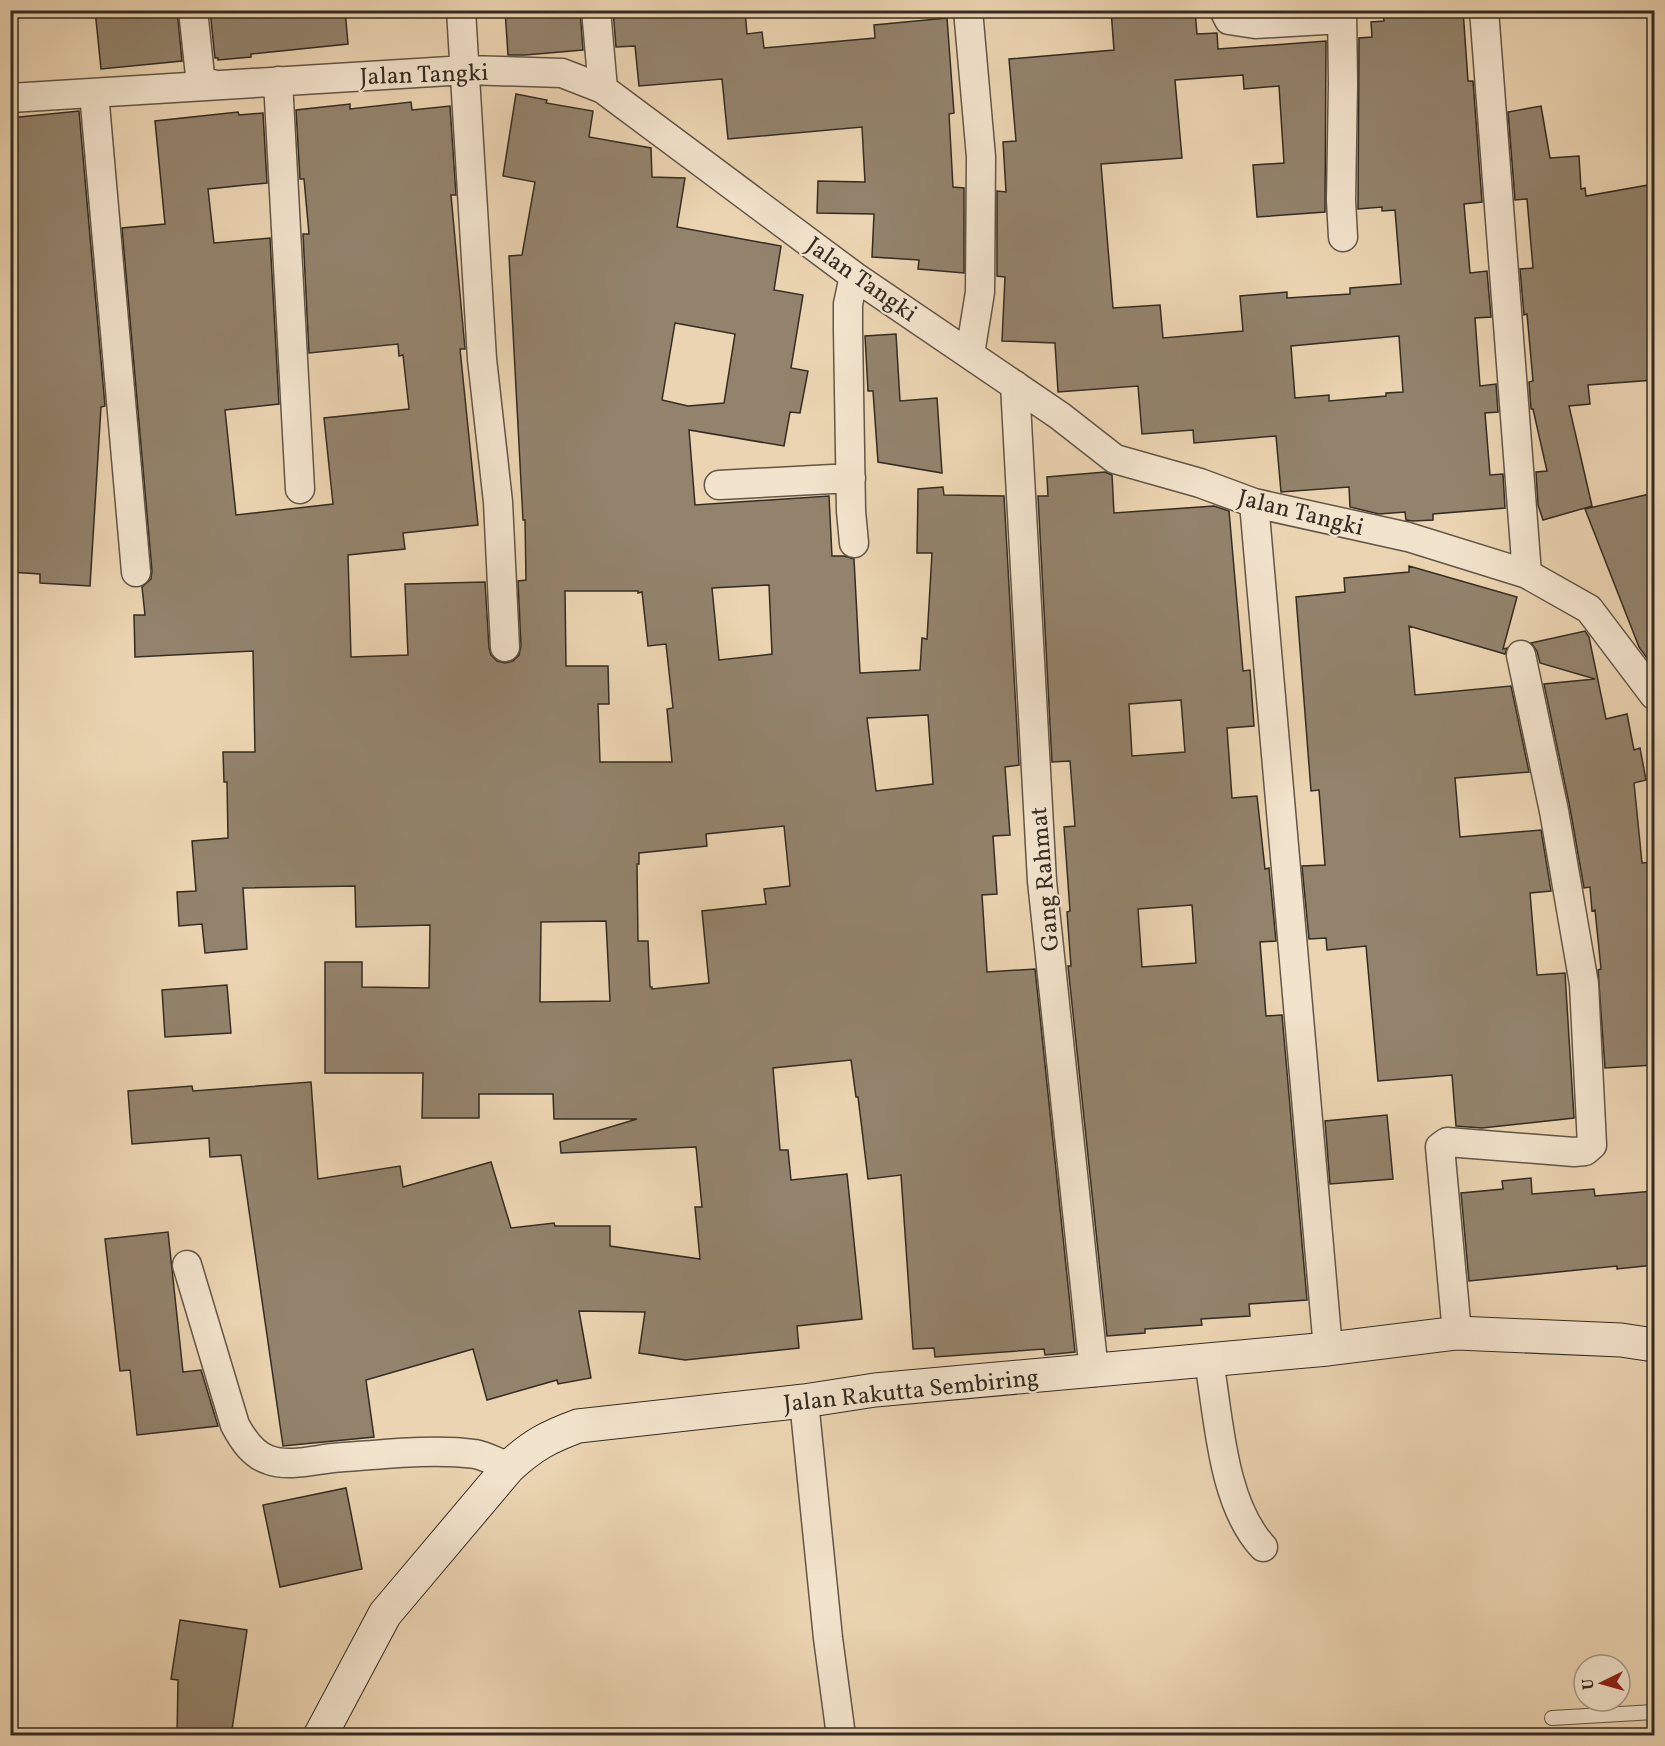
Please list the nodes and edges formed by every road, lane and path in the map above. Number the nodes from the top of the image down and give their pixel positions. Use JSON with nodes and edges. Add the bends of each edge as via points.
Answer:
{"nodes":[{"id":1,"x":193,"y":10,"type":"edge"},
{"id":2,"x":461,"y":10,"type":"edge"},
{"id":3,"x":596,"y":10,"type":"edge"},
{"id":4,"x":968,"y":10,"type":"edge"},
{"id":5,"x":1224,"y":10,"type":"edge"},
{"id":6,"x":1484,"y":10,"type":"edge"},
{"id":7,"x":1342,"y":15,"type":"edge"},
{"id":8,"x":466,"y":70,"type":"junction"},
{"id":9,"x":278,"y":81,"type":"junction"},
{"id":10,"x":212,"y":84,"type":"junction"},
{"id":11,"x":603,"y":89,"type":"junction"},
{"id":12,"x":94,"y":93,"type":"junction"},
{"id":13,"x":10,"y":98,"type":"edge"},
{"id":14,"x":1343,"y":237,"type":"dead end"},
{"id":15,"x":854,"y":276,"type":"junction"},
{"id":16,"x":970,"y":354,"type":"junction"},
{"id":17,"x":1016,"y":385,"type":"junction"},
{"id":18,"x":851,"y":478,"type":"junction"},
{"id":19,"x":719,"y":485,"type":"dead end"},
{"id":20,"x":300,"y":489,"type":"dead end"},
{"id":21,"x":1254,"y":503,"type":"junction"},
{"id":22,"x":854,"y":543,"type":"dead end"},
{"id":23,"x":136,"y":572,"type":"dead end"},
{"id":24,"x":1527,"y":574,"type":"junction"},
{"id":25,"x":505,"y":647,"type":"dead end"},
{"id":26,"x":1521,"y":655,"type":"dead end"},
{"id":27,"x":1654,"y":695,"type":"edge"},
{"id":28,"x":187,"y":1264,"type":"dead end"},
{"id":29,"x":1457,"y":1334,"type":"junction"},
{"id":30,"x":1654,"y":1346,"type":"edge"},
{"id":31,"x":1328,"y":1349,"type":"junction"},
{"id":32,"x":1209,"y":1361,"type":"junction"},
{"id":33,"x":1094,"y":1372,"type":"junction"},
{"id":34,"x":804,"y":1401,"type":"junction"},
{"id":35,"x":509,"y":1467,"type":"junction"},
{"id":36,"x":1263,"y":1547,"type":"dead end"},
{"id":37,"x":1654,"y":1712,"type":"edge"},
{"id":38,"x":1552,"y":1718,"type":"dead end"},
{"id":39,"x":320,"y":1736,"type":"edge"},
{"id":40,"x":841,"y":1736,"type":"edge"}],
"edges":[{"from":1,"to":10,"type":"street","via":[[201,85]]},
{"from":2,"to":8,"type":"street"},
{"from":3,"to":11,"type":"street"},
{"from":4,"to":16,"type":"street","via":[[981,157],[980,292]]},
{"from":5,"to":7,"type":"street","via":[[1229,20],[1255,24]]},
{"from":6,"to":24,"type":"street"},
{"from":7,"to":14,"type":"street"},
{"from":8,"to":9,"type":"street","name":"Jalan Tangki"},
{"from":8,"to":11,"type":"street","name":"Jalan Tangki","via":[[562,73]]},
{"from":8,"to":25,"type":"street","via":[[482,359],[498,502]]},
{"from":9,"to":10,"type":"street","name":"Jalan Tangki"},
{"from":9,"to":20,"type":"street"},
{"from":10,"to":12,"type":"street","name":"Jalan Tangki"},
{"from":11,"to":15,"type":"street","name":"Jalan Tangki"},
{"from":12,"to":13,"type":"street","name":"Jalan Tangki"},
{"from":12,"to":23,"type":"street"},
{"from":15,"to":16,"type":"street","name":"Jalan Tangki"},
{"from":15,"to":18,"type":"street","via":[[848,304]]},
{"from":16,"to":17,"type":"street","name":"Jalan Tangki"},
{"from":17,"to":21,"type":"street","name":"Jalan Tangki","via":[[1115,459]]},
{"from":17,"to":33,"type":"street","name":"Gang Rahmat","via":[[1042,881]]},
{"from":18,"to":19,"type":"street"},
{"from":18,"to":22,"type":"street"},
{"from":21,"to":24,"type":"street","name":"Jalan Tangki","via":[[1408,537]]},
{"from":21,"to":31,"type":"street"},
{"from":24,"to":27,"type":"street","name":"Jalan Tangki","via":[[1589,609]]},
{"from":26,"to":29,"type":"street","via":[[1554,811],[1584,984],[1592,1145],[1575,1152],[1447,1142],[1440,1147]]},
{"from":28,"to":35,"type":"street","via":[[234,1425],[254,1451],[270,1460],[289,1462],[445,1452],[477,1454]]},
{"from":29,"to":30,"type":"main road","name":"Jalan Rakutta Sembiring","via":[[1621,1340]]},
{"from":29,"to":31,"type":"main road","name":"Jalan Rakutta Sembiring"},
{"from":31,"to":32,"type":"main road","name":"Jalan Rakutta Sembiring"},
{"from":32,"to":33,"type":"main road","name":"Jalan Rakutta Sembiring"},
{"from":32,"to":36,"type":"street","via":[[1232,1484],[1241,1515]]},
{"from":33,"to":34,"type":"main road","name":"Jalan Rakutta Sembiring","via":[[876,1390]]},
{"from":34,"to":35,"type":"main road","name":"Jalan Rakutta Sembiring","via":[[578,1426],[529,1448]]},
{"from":34,"to":40,"type":"street"},
{"from":35,"to":39,"type":"main road","name":"Jalan Rakutta Sembiring","via":[[385,1614]]},
{"from":37,"to":38,"type":"lane"}]}
